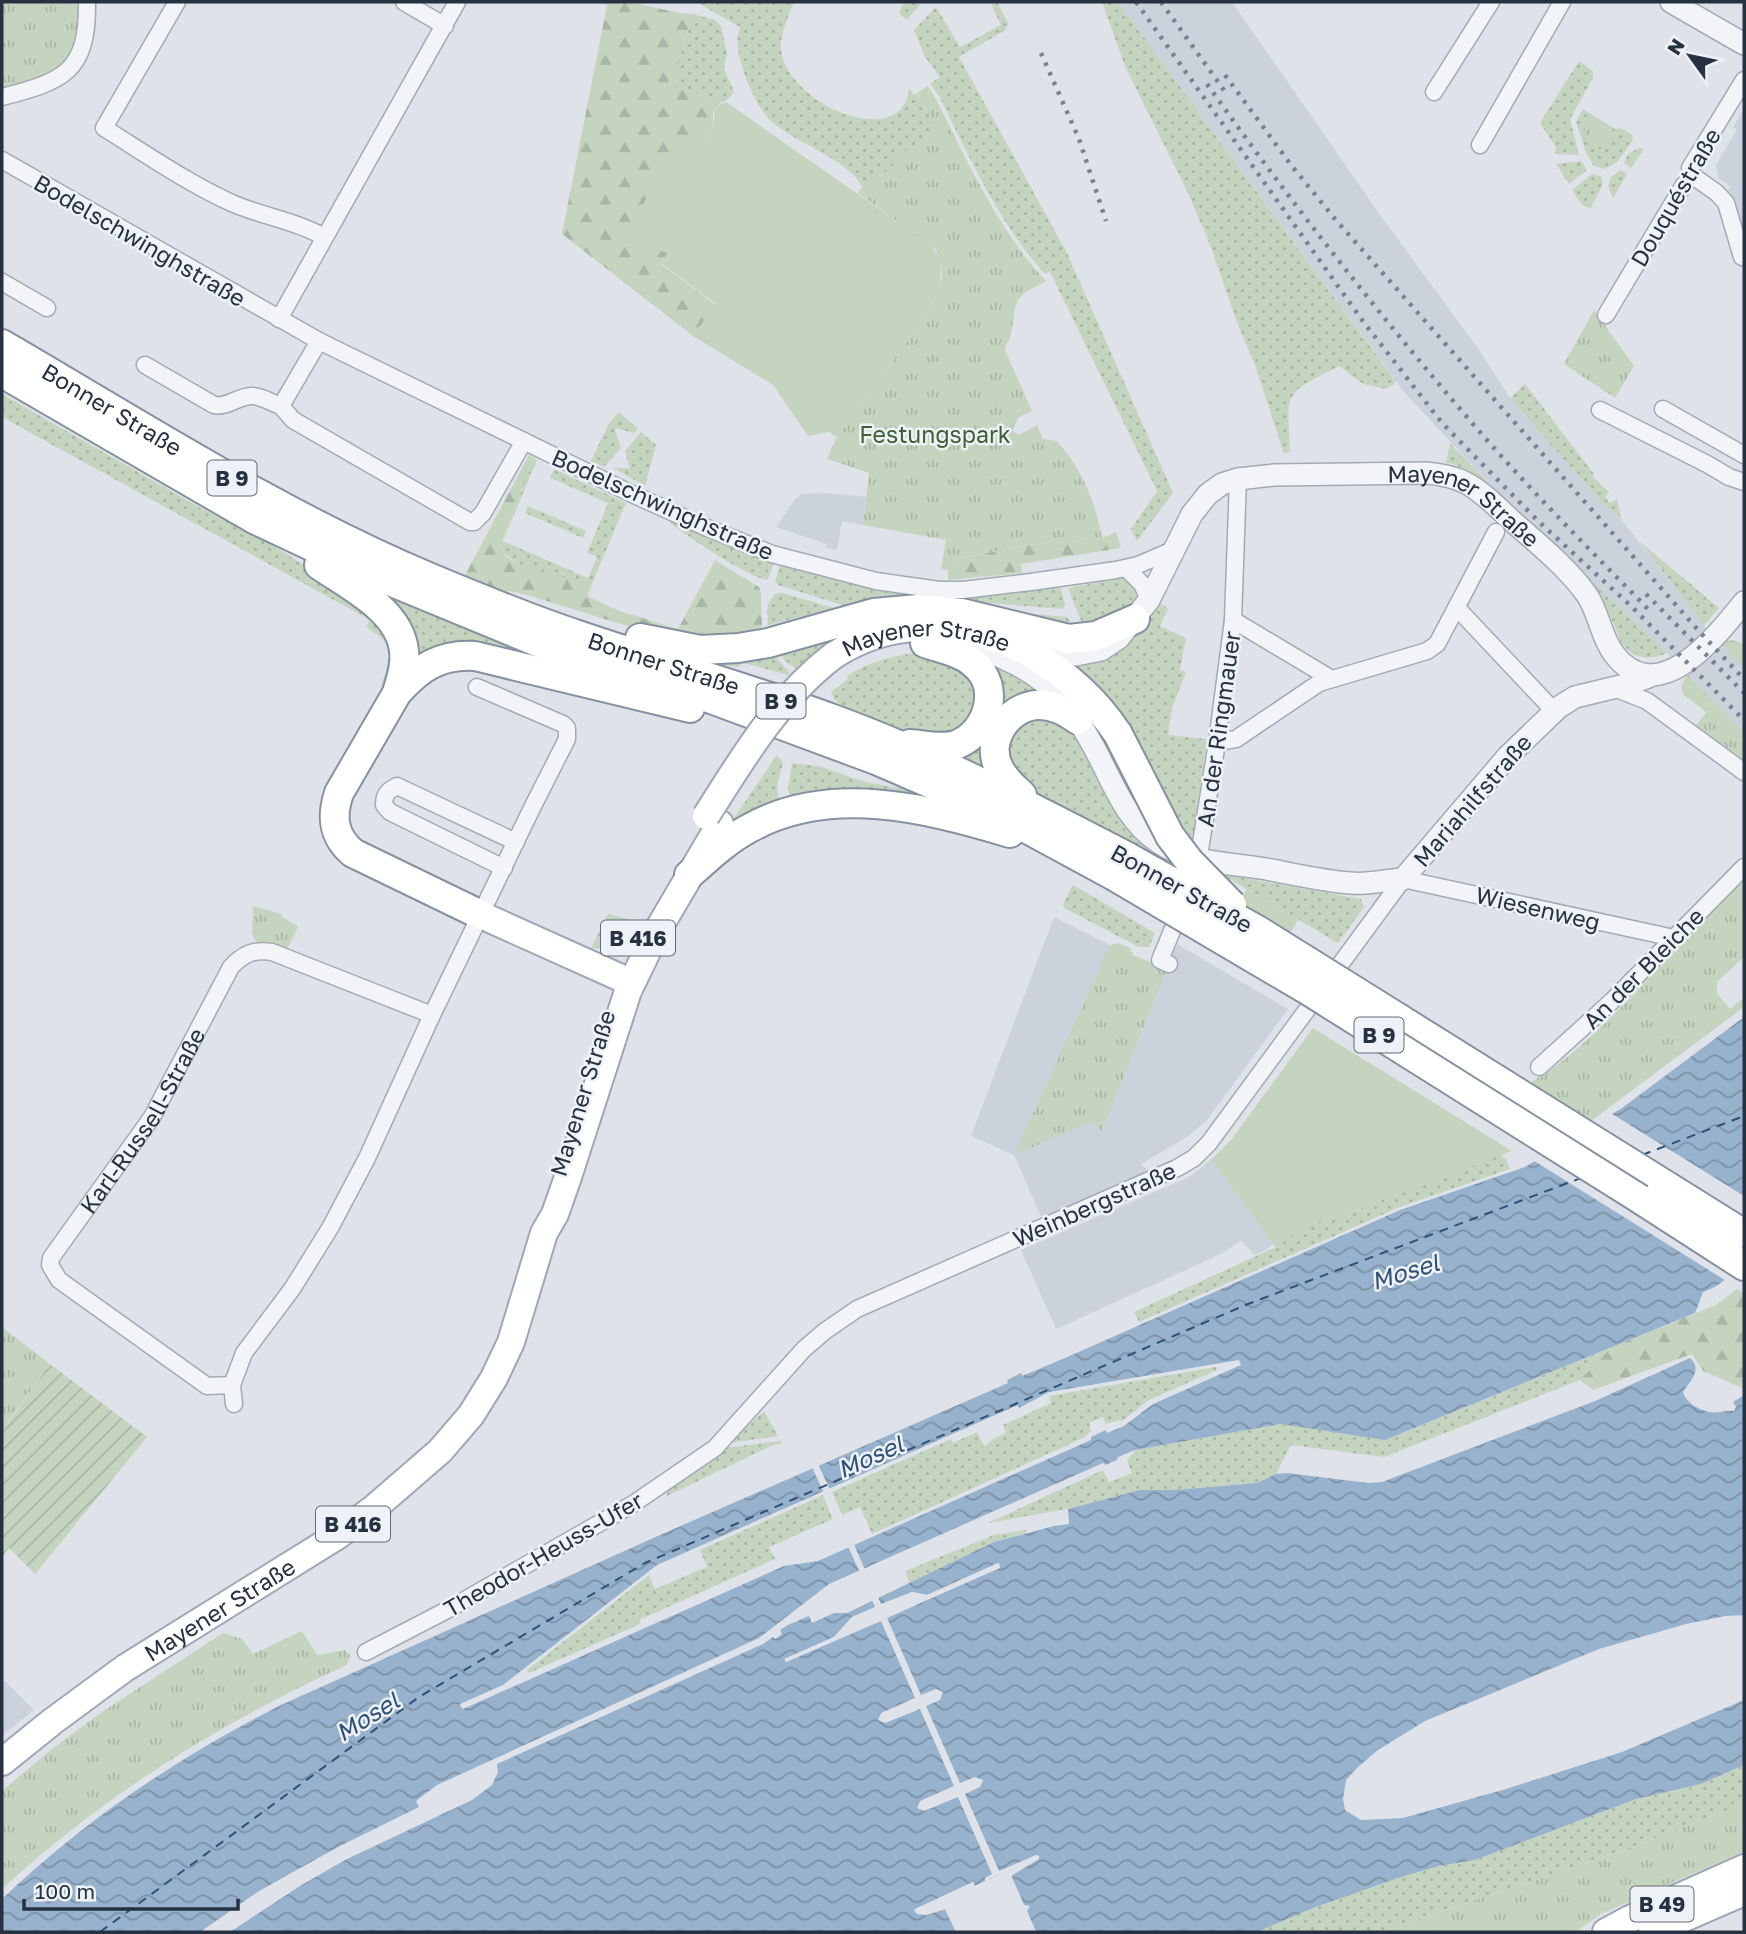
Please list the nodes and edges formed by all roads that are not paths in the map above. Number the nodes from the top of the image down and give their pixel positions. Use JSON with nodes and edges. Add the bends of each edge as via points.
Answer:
{"nodes":[{"id":1,"x":87,"y":2,"type":"edge"},
{"id":2,"x":177,"y":2,"type":"edge"},
{"id":3,"x":404,"y":2,"type":"edge"},
{"id":4,"x":457,"y":2,"type":"edge"},
{"id":5,"x":1491,"y":2,"type":"edge"},
{"id":6,"x":1562,"y":2,"type":"edge"},
{"id":7,"x":1671,"y":2,"type":"edge"},
{"id":8,"x":445,"y":26,"type":"junction"},
{"id":9,"x":1744,"y":44,"type":"edge"},
{"id":10,"x":1744,"y":80,"type":"edge"},
{"id":11,"x":1434,"y":92,"type":"dead end"},
{"id":12,"x":2,"y":97,"type":"edge"},
{"id":13,"x":1479,"y":145,"type":"dead end"},
{"id":14,"x":2,"y":160,"type":"edge"},
{"id":15,"x":1693,"y":176,"type":"junction"},
{"id":16,"x":324,"y":237,"type":"junction"},
{"id":17,"x":1742,"y":257,"type":"dead end"},
{"id":18,"x":2,"y":282,"type":"edge"},
{"id":19,"x":47,"y":308,"type":"dead end"},
{"id":20,"x":1606,"y":315,"type":"dead end"},
{"id":21,"x":279,"y":319,"type":"junction"},
{"id":22,"x":319,"y":341,"type":"junction"},
{"id":23,"x":2,"y":344,"type":"edge"},
{"id":24,"x":145,"y":365,"type":"dead end"},
{"id":25,"x":2,"y":373,"type":"edge"},
{"id":26,"x":281,"y":406,"type":"junction"},
{"id":27,"x":1663,"y":409,"type":"dead end"},
{"id":28,"x":1600,"y":410,"type":"dead end"},
{"id":29,"x":524,"y":441,"type":"junction"},
{"id":30,"x":1744,"y":455,"type":"edge"},
{"id":31,"x":1238,"y":479,"type":"junction"},
{"id":32,"x":1744,"y":482,"type":"edge"},
{"id":33,"x":254,"y":519,"type":"junction"},
{"id":34,"x":1496,"y":532,"type":"dead end"},
{"id":35,"x":1173,"y":550,"type":"junction"},
{"id":36,"x":1126,"y":568,"type":"junction"},
{"id":37,"x":472,"y":594,"type":"junction"},
{"id":38,"x":1744,"y":602,"type":"edge"},
{"id":39,"x":1457,"y":608,"type":"junction"},
{"id":40,"x":1142,"y":610,"type":"junction"},
{"id":41,"x":1233,"y":620,"type":"junction"},
{"id":42,"x":925,"y":643,"type":"junction"},
{"id":43,"x":1086,"y":645,"type":"junction"},
{"id":44,"x":1033,"y":655,"type":"junction"},
{"id":45,"x":1615,"y":656,"type":"junction"},
{"id":46,"x":838,"y":663,"type":"junction"},
{"id":47,"x":1653,"y":675,"type":"junction"},
{"id":48,"x":1330,"y":678,"type":"junction"},
{"id":49,"x":478,"y":687,"type":"dead end"},
{"id":50,"x":1614,"y":688,"type":"junction"},
{"id":51,"x":397,"y":693,"type":"junction"},
{"id":52,"x":1575,"y":697,"type":"junction"},
{"id":53,"x":1554,"y":711,"type":"junction"},
{"id":54,"x":753,"y":715,"type":"junction"},
{"id":55,"x":1079,"y":720,"type":"junction"},
{"id":56,"x":890,"y":742,"type":"junction"},
{"id":57,"x":1217,"y":743,"type":"junction"},
{"id":58,"x":1744,"y":772,"type":"edge"},
{"id":59,"x":1039,"y":811,"type":"junction"},
{"id":60,"x":713,"y":820,"type":"junction"},
{"id":61,"x":516,"y":842,"type":"junction"},
{"id":62,"x":1067,"y":850,"type":"junction"},
{"id":63,"x":1200,"y":858,"type":"junction"},
{"id":64,"x":1120,"y":866,"type":"junction"},
{"id":65,"x":1744,"y":867,"type":"edge"},
{"id":66,"x":504,"y":868,"type":"junction"},
{"id":67,"x":689,"y":875,"type":"junction"},
{"id":68,"x":1403,"y":879,"type":"junction"},
{"id":69,"x":481,"y":915,"type":"junction"},
{"id":70,"x":1259,"y":931,"type":"junction"},
{"id":71,"x":1674,"y":939,"type":"junction"},
{"id":72,"x":1169,"y":964,"type":"dead end"},
{"id":73,"x":619,"y":977,"type":"junction"},
{"id":74,"x":432,"y":1016,"type":"junction"},
{"id":75,"x":1539,"y":1067,"type":"dead end"},
{"id":76,"x":544,"y":1233,"type":"junction"},
{"id":77,"x":1744,"y":1234,"type":"edge"},
{"id":78,"x":1744,"y":1266,"type":"edge"},
{"id":79,"x":232,"y":1385,"type":"junction"},
{"id":80,"x":234,"y":1404,"type":"dead end"},
{"id":81,"x":715,"y":1448,"type":"joint"},
{"id":82,"x":366,"y":1652,"type":"dead end"},
{"id":83,"x":2,"y":1762,"type":"edge"},
{"id":84,"x":1744,"y":1862,"type":"edge"},
{"id":85,"x":1732,"y":1873,"type":"edge"},
{"id":86,"x":1744,"y":1892,"type":"edge"},
{"id":87,"x":1606,"y":1932,"type":"edge"},
{"id":88,"x":1653,"y":1932,"type":"edge"}],
"edges":[{"from":1,"to":12,"type":"street","via":[[84,42],[68,70],[45,86]]},
{"from":2,"to":16,"type":"street","via":[[104,128],[225,199],[304,225]]},
{"from":3,"to":8,"type":"street"},
{"from":4,"to":8,"type":"street"},
{"from":5,"to":11,"type":"street"},
{"from":6,"to":13,"type":"street"},
{"from":7,"to":9,"type":"street"},
{"from":8,"to":16,"type":"street"},
{"from":10,"to":15,"type":"street","name":"Douquéstraße","via":[[1690,168]]},
{"from":14,"to":21,"type":"street","name":"Bodelschwinghstraße"},
{"from":15,"to":17,"type":"street","via":[[1726,203]]},
{"from":15,"to":20,"type":"street","name":"Douquéstraße"},
{"from":16,"to":21,"type":"street"},
{"from":18,"to":19,"type":"street"},
{"from":21,"to":22,"type":"street","name":"Bodelschwinghstraße"},
{"from":22,"to":26,"type":"street"},
{"from":22,"to":29,"type":"street","name":"Bodelschwinghstraße"},
{"from":23,"to":37,"type":"highway","name":"Bonner Straße","number":"B 9","via":[[252,489]]},
{"from":24,"to":26,"type":"street","name":"Bodelschwinghstraße","via":[[220,407],[254,396]]},
{"from":25,"to":33,"type":"highway","name":"Bonner Straße","number":"B 9"},
{"from":26,"to":29,"type":"street","name":"Bodelschwinghstraße","via":[[293,420],[470,522],[483,513]]},
{"from":27,"to":30,"type":"street"},
{"from":28,"to":32,"type":"street"},
{"from":29,"to":36,"type":"street","name":"Bodelschwinghstraße","via":[[660,506],[780,556],[876,582],[963,590]]},
{"from":31,"to":35,"type":"street","name":"Mayener Straße","via":[[1222,484],[1200,502]]},
{"from":31,"to":41,"type":"street","name":"An der Ringmauer"},
{"from":31,"to":45,"type":"street","name":"Mayener Straße","via":[[1425,473],[1459,480],[1494,505],[1575,580]]},
{"from":33,"to":51,"type":"highway","via":[[388,615],[404,650]]},
{"from":33,"to":54,"type":"highway","name":"Bonner Straße","number":"B 9","via":[[494,625]]},
{"from":34,"to":39,"type":"street"},
{"from":35,"to":36,"type":"street","name":"Bodelschwinghstraße"},
{"from":35,"to":40,"type":"street","name":"Mayener Straße"},
{"from":36,"to":40,"type":"street","via":[[1142,584]]},
{"from":37,"to":43,"type":"highway","via":[[525,602],[652,641],[700,650],[768,643],[874,613],[918,609],[962,613]]},
{"from":37,"to":56,"type":"highway","name":"Bonner Straße","number":"B 9","via":[[577,635],[729,683]]},
{"from":38,"to":47,"type":"street","via":[[1691,659],[1677,669]]},
{"from":39,"to":48,"type":"street","via":[[1437,644],[1427,651]]},
{"from":39,"to":53,"type":"street"},
{"from":40,"to":43,"type":"highway"},
{"from":41,"to":48,"type":"street"},
{"from":41,"to":57,"type":"street","name":"An der Ringmauer"},
{"from":42,"to":46,"type":"main road","name":"Mayener Straße","number":"B 416"},
{"from":42,"to":55,"type":"street","name":"Mayener Straße","number":"B 416","via":[[969,646],[1021,666],[1055,690]]},
{"from":42,"to":56,"type":"highway","via":[[976,664],[988,683],[988,709],[972,735],[957,744]]},
{"from":43,"to":44,"type":"street","name":"Mayener Straße"},
{"from":44,"to":46,"type":"main road","name":"Mayener Straße","number":"B 416","via":[[979,633],[917,627],[869,637]]},
{"from":44,"to":70,"type":"highway","number":"B 416","bridge":true,"via":[[1076,685],[1108,719],[1170,836]]},
{"from":45,"to":47,"type":"street","via":[[1635,670]]},
{"from":45,"to":52,"type":"street","via":[[1604,675]]},
{"from":46,"to":60,"type":"main road","name":"Mayener Straße","number":"B 416","bridge":true,"via":[[806,679],[788,699],[743,759]]},
{"from":47,"to":50,"type":"street","name":"Mariahilfstraße"},
{"from":48,"to":57,"type":"street","via":[[1236,739]]},
{"from":49,"to":61,"type":"street","via":[[567,728],[567,740]]},
{"from":50,"to":52,"type":"street","name":"Mariahilfstraße"},
{"from":50,"to":58,"type":"street","via":[[1647,701]]},
{"from":51,"to":54,"type":"highway","via":[[426,665],[462,655],[508,662],[663,703]]},
{"from":51,"to":69,"type":"highway","via":[[339,793],[333,819],[338,836],[363,858]]},
{"from":52,"to":53,"type":"street","name":"Mariahilfstraße"},
{"from":53,"to":68,"type":"street","name":"Mariahilfstraße","via":[[1508,756]]},
{"from":54,"to":62,"type":"highway","name":"Bonner Straße","number":"B 9","via":[[959,794]]},
{"from":55,"to":59,"type":"highway","via":[[1038,705],[1014,713],[998,733],[994,754],[998,768]]},
{"from":55,"to":63,"type":"street","name":"Mayener Straße","via":[[1136,821],[1160,844]]},
{"from":56,"to":59,"type":"highway","name":"Bonner Straße","number":"B 9"},
{"from":57,"to":63,"type":"street","name":"An der Ringmauer"},
{"from":59,"to":64,"type":"highway","name":"Bonner Straße","number":"B 9"},
{"from":60,"to":67,"type":"main road","name":"Mayener Straße","number":"B 416"},
{"from":60,"to":73,"type":"main road","name":"Mayener Straße","number":"B 416","via":[[655,906]]},
{"from":61,"to":66,"type":"street"},
{"from":61,"to":66,"type":"street","via":[[397,786],[384,796],[390,812]]},
{"from":62,"to":64,"type":"highway","name":"Bonner Straße","number":"B 9"},
{"from":62,"to":67,"type":"highway","via":[[946,816],[846,803],[804,808],[765,820],[733,838]]},
{"from":63,"to":68,"type":"street","name":"Mariahilfstraße","via":[[1350,883]]},
{"from":63,"to":72,"type":"street","name":"An der Ringmauer","via":[[1160,960]]},
{"from":64,"to":70,"type":"highway","name":"Bonner Straße","number":"B 9","bridge":true},
{"from":64,"to":78,"type":"highway","number":"B 9","bridge":true},
{"from":65,"to":71,"type":"street","name":"An der Bleiche"},
{"from":66,"to":69,"type":"street"},
{"from":67,"to":76,"type":"main road","name":"Mayener Straße","number":"B 416","via":[[628,991],[573,1163]]},
{"from":68,"to":71,"type":"street","name":"Wiesenweg"},
{"from":68,"to":81,"type":"street","name":"Weinbergstraße","via":[[1202,1151],[1177,1168],[857,1309],[804,1349]]},
{"from":69,"to":73,"type":"main road"},
{"from":69,"to":74,"type":"street"},
{"from":70,"to":77,"type":"highway","name":"Bonner Straße","number":"B 9","bridge":true},
{"from":71,"to":75,"type":"street","name":"An der Bleiche"},
{"from":73,"to":76,"type":"main road","name":"Mayener Straße","number":"B 416","via":[[547,1206]]},
{"from":74,"to":79,"type":"street","via":[[330,1228],[244,1353]]},
{"from":74,"to":79,"type":"street","name":"Karl-Russell-Straße","via":[[272,952],[260,950],[239,958],[152,1117],[51,1258],[59,1280],[196,1379],[207,1386]]},
{"from":76,"to":83,"type":"main road","name":"Mayener Straße","number":"B 416","via":[[504,1360],[483,1398],[440,1451],[338,1536],[125,1668]]},
{"from":79,"to":80,"type":"street"},
{"from":81,"to":82,"type":"street","name":"Theodor-Heuss-Ufer","via":[[634,1504]]},
{"from":84,"to":85,"type":"street"},
{"from":85,"to":87,"type":"main road","number":"B 49"},
{"from":86,"to":88,"type":"main road","number":"B 49"}]}
